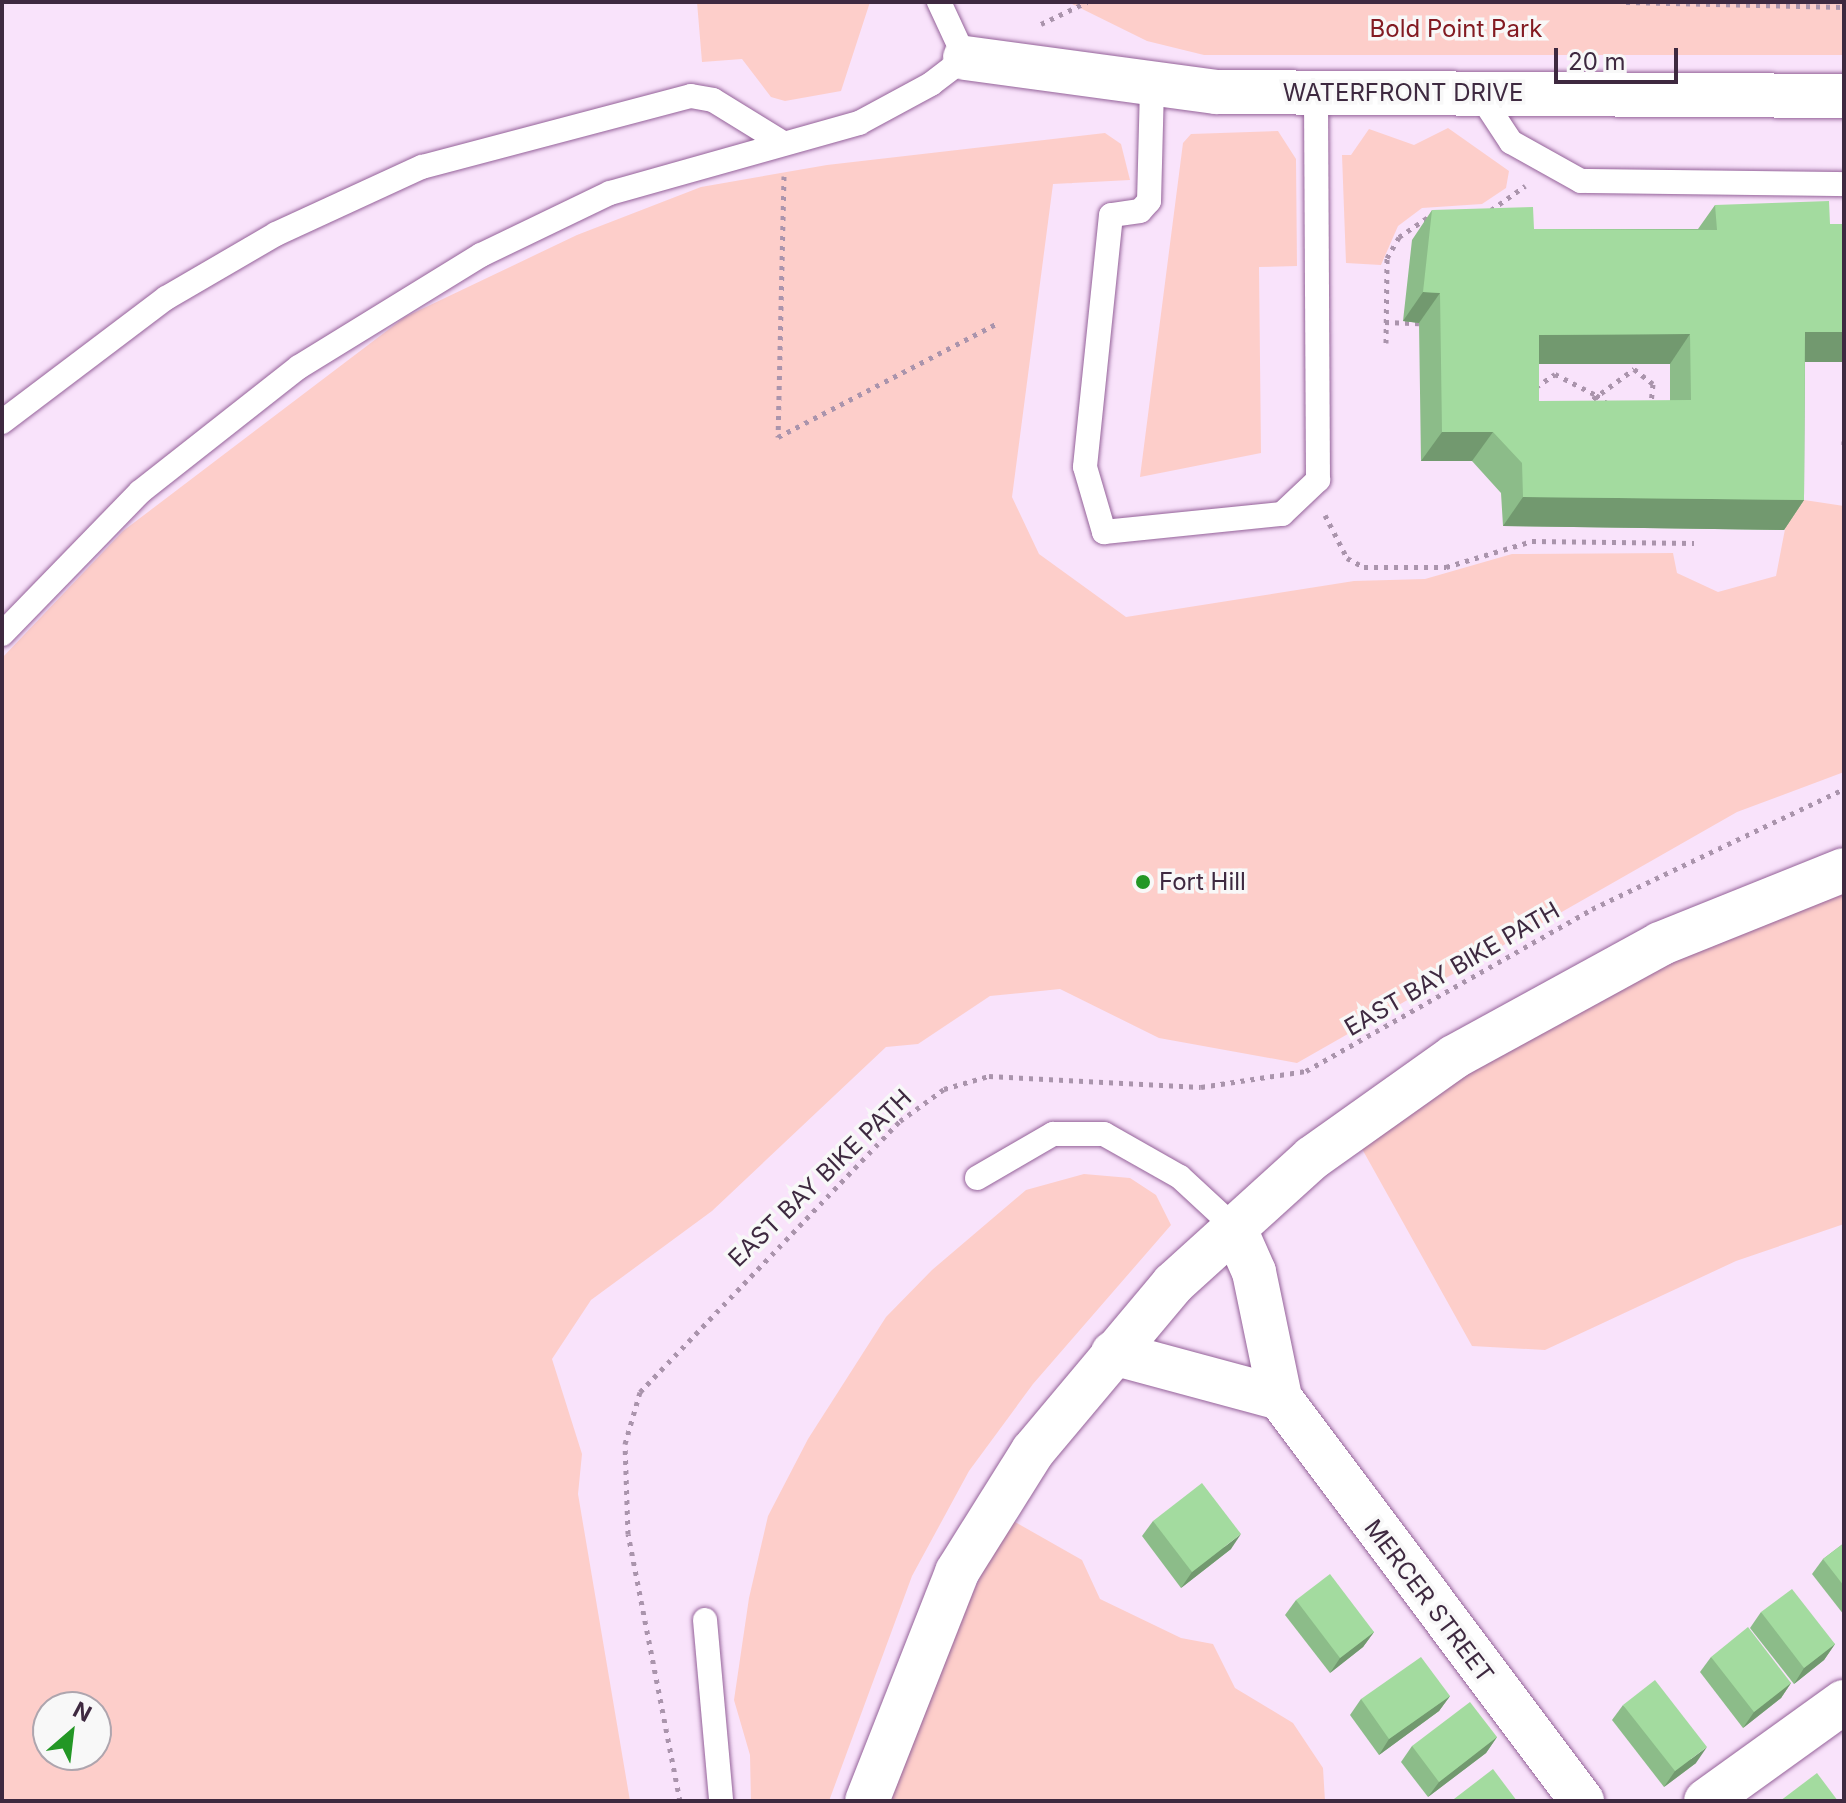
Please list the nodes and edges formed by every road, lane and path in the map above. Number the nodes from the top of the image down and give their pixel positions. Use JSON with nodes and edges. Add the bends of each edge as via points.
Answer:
{"nodes":[{"id":1,"x":939,"y":2,"type":"edge"},
{"id":2,"x":1626,"y":2,"type":"edge"},
{"id":3,"x":1844,"y":7,"type":"edge"},
{"id":4,"x":965,"y":58,"type":"junction"},
{"id":5,"x":1152,"y":87,"type":"junction"},
{"id":6,"x":1478,"y":92,"type":"junction"},
{"id":7,"x":1316,"y":93,"type":"junction"},
{"id":8,"x":1844,"y":96,"type":"edge"},
{"id":9,"x":783,"y":143,"type":"junction"},
{"id":10,"x":1544,"y":164,"type":"junction"},
{"id":11,"x":1844,"y":184,"type":"edge"},
{"id":12,"x":1449,"y":211,"type":"edge"},
{"id":13,"x":1480,"y":214,"type":"edge"},
{"id":14,"x":1385,"y":322,"type":"junction"},
{"id":15,"x":1419,"y":323,"type":"dead end"},
{"id":16,"x":996,"y":324,"type":"dead end"},
{"id":17,"x":1386,"y":343,"type":"dead end"},
{"id":18,"x":1596,"y":395,"type":"junction"},
{"id":19,"x":1534,"y":396,"type":"edge"},
{"id":20,"x":1621,"y":411,"type":"edge"},
{"id":21,"x":1574,"y":412,"type":"edge"},
{"id":22,"x":1639,"y":414,"type":"edge"},
{"id":23,"x":2,"y":422,"type":"edge"},
{"id":24,"x":1844,"y":441,"type":"edge"},
{"id":25,"x":1844,"y":447,"type":"edge"},
{"id":26,"x":1311,"y":487,"type":"junction"},
{"id":27,"x":1694,"y":543,"type":"dead end"},
{"id":28,"x":2,"y":634,"type":"edge"},
{"id":29,"x":1844,"y":789,"type":"edge"},
{"id":30,"x":1844,"y":870,"type":"edge"},
{"id":31,"x":977,"y":1178,"type":"dead end"},
{"id":32,"x":1234,"y":1227,"type":"junction"},
{"id":33,"x":1113,"y":1353,"type":"junction"},
{"id":34,"x":1280,"y":1398,"type":"junction"},
{"id":35,"x":705,"y":1620,"type":"dead end"},
{"id":36,"x":1844,"y":1702,"type":"edge"},
{"id":37,"x":680,"y":1801,"type":"edge"},
{"id":38,"x":721,"y":1801,"type":"edge"},
{"id":39,"x":867,"y":1801,"type":"edge"},
{"id":40,"x":1582,"y":1801,"type":"edge"},
{"id":41,"x":1706,"y":1801,"type":"edge"}],
"edges":[{"from":1,"to":4,"type":"lane"},
{"from":2,"to":3,"type":"path"},
{"from":4,"to":5,"type":"street","name":"WATERFRONT DRIVE"},
{"from":4,"to":9,"type":"lane","via":[[884,112]]},
{"from":5,"to":7,"type":"street","name":"WATERFRONT DRIVE"},
{"from":5,"to":26,"type":"lane","via":[[1149,201],[1140,211],[1111,215],[1085,467],[1104,532],[1282,514]]},
{"from":6,"to":7,"type":"street","name":"WATERFRONT DRIVE"},
{"from":6,"to":8,"type":"street","name":"WATERFRONT DRIVE"},
{"from":6,"to":10,"type":"lane","via":[[1504,134]]},
{"from":7,"to":26,"type":"lane","via":[[1318,480]]},
{"from":9,"to":16,"type":"path","via":[[778,437]]},
{"from":9,"to":23,"type":"lane","via":[[713,100],[691,96],[422,167],[276,234],[166,298]]},
{"from":9,"to":28,"type":"lane","via":[[597,199],[481,255],[299,367],[140,492]]},
{"from":10,"to":11,"type":"lane","via":[[1601,184]]},
{"from":10,"to":13,"type":"path","via":[[1518,194]]},
{"from":12,"to":14,"type":"path","via":[[1429,213],[1399,237],[1387,258]]},
{"from":14,"to":15,"type":"path"},
{"from":14,"to":17,"type":"path"},
{"from":18,"to":19,"type":"path","via":[[1555,374],[1543,378]]},
{"from":18,"to":20,"type":"path"},
{"from":18,"to":21,"type":"path"},
{"from":18,"to":22,"type":"path","via":[[1634,369],[1653,384],[1650,406]]},
{"from":24,"to":25,"type":"path"},
{"from":26,"to":27,"type":"path","via":[[1347,558],[1364,567],[1446,567],[1532,541]]},
{"from":29,"to":37,"type":"path","name":"EAST BAY BIKE PATH","via":[[1615,897],[1306,1071],[1191,1087],[989,1076],[944,1089],[900,1121],[640,1392],[625,1444],[628,1534]]},
{"from":30,"to":32,"type":"street","via":[[1660,944],[1454,1057],[1312,1158]]},
{"from":31,"to":32,"type":"lane","via":[[1053,1134],[1104,1134],[1180,1177]]},
{"from":32,"to":33,"type":"street"},
{"from":32,"to":34,"type":"street","name":"MERCER STREET","via":[[1254,1272]]},
{"from":33,"to":34,"type":"street"},
{"from":33,"to":39,"type":"street","via":[[1033,1451],[957,1572]]},
{"from":34,"to":40,"type":"street","name":"MERCER STREET"},
{"from":35,"to":38,"type":"lane"},
{"from":36,"to":41,"type":"street"}]}
